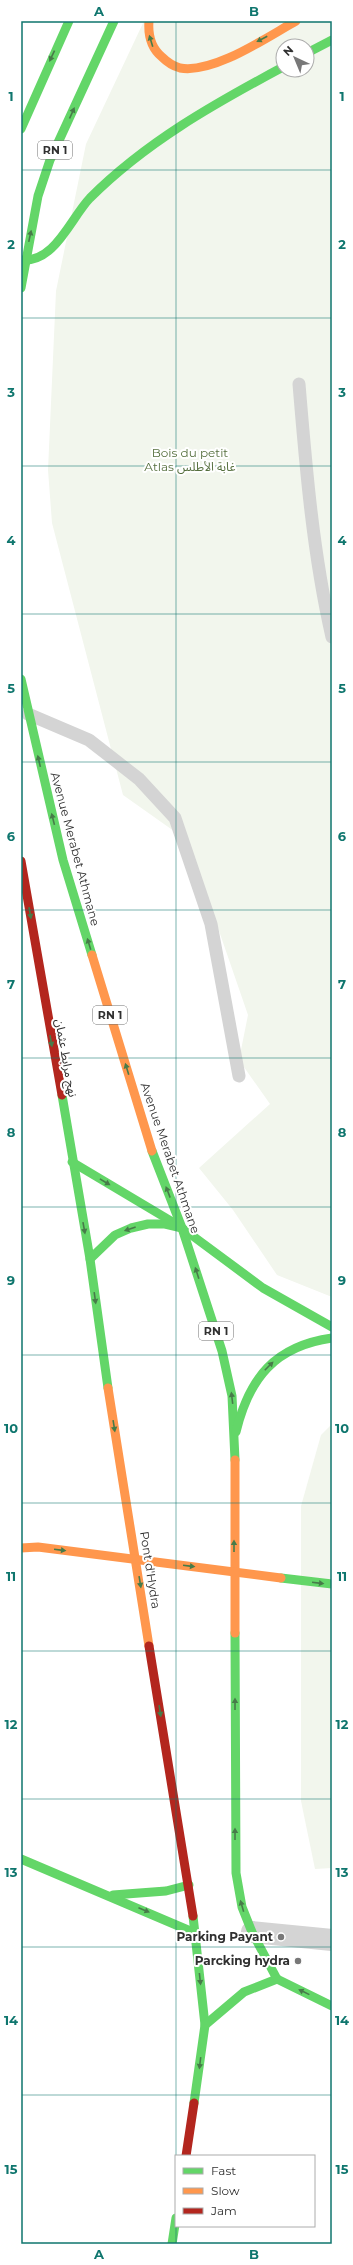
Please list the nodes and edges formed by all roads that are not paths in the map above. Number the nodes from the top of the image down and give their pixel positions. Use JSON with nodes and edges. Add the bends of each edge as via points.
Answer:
{"nodes":[{"id":1,"x":69,"y":21,"type":"edge"},
{"id":2,"x":114,"y":21,"type":"edge"},
{"id":3,"x":149,"y":21,"type":"edge"},
{"id":4,"x":296,"y":21,"type":"edge"},
{"id":5,"x":332,"y":40,"type":"edge"},
{"id":6,"x":315,"y":49,"type":"edge"},
{"id":7,"x":275,"y":72,"type":"edge"},
{"id":8,"x":21,"y":128,"type":"edge"},
{"id":9,"x":23,"y":261,"type":"edge"},
{"id":10,"x":21,"y":288,"type":"edge"},
{"id":11,"x":299,"y":384,"type":"dead end"},
{"id":12,"x":332,"y":637,"type":"edge"},
{"id":13,"x":21,"y":679,"type":"edge"},
{"id":14,"x":28,"y":714,"type":"junction"},
{"id":15,"x":21,"y":861,"type":"edge"},
{"id":16,"x":239,"y":1076,"type":"dead end"},
{"id":17,"x":72,"y":1162,"type":"junction"},
{"id":18,"x":182,"y":1228,"type":"junction"},
{"id":19,"x":90,"y":1259,"type":"junction"},
{"id":20,"x":332,"y":1327,"type":"edge"},
{"id":21,"x":332,"y":1338,"type":"edge"},
{"id":22,"x":235,"y":1437,"type":"junction"},
{"id":23,"x":21,"y":1548,"type":"edge"},
{"id":24,"x":332,"y":1584,"type":"edge"},
{"id":25,"x":21,"y":1859,"type":"edge"},
{"id":26,"x":189,"y":1885,"type":"junction"},
{"id":27,"x":108,"y":1896,"type":"junction"},
{"id":28,"x":252,"y":1932,"type":"junction"},
{"id":29,"x":195,"y":1933,"type":"junction"},
{"id":30,"x":332,"y":1940,"type":"edge"},
{"id":31,"x":277,"y":1979,"type":"junction"},
{"id":32,"x":332,"y":2006,"type":"edge"},
{"id":33,"x":205,"y":2025,"type":"junction"},
{"id":34,"x":186,"y":2155,"type":"edge"},
{"id":35,"x":175,"y":2224,"type":"edge"},
{"id":36,"x":172,"y":2244,"type":"edge"}],
"edges":[{"from":1,"to":8,"type":"main road","one_way":true},
{"from":9,"to":2,"type":"main road","number":"RN 1","one_way":true,"via":[[38,196],[50,160]]},
{"from":4,"to":3,"type":"main road","one_way":true,"via":[[216,63],[198,68],[175,66],[164,60],[150,41]]},
{"from":5,"to":6,"type":"main road"},
{"from":7,"to":9,"type":"main road","via":[[175,128],[141,153],[81,208],[52,248],[42,256]]},
{"from":9,"to":10,"type":"main road","number":"RN 1"},
{"from":11,"to":12,"type":"lane","via":[[307,484]]},
{"from":13,"to":14,"type":"main road","name":"Avenue Merabet Athmane","number":"RN 1"},
{"from":14,"to":16,"type":"lane","via":[[89,740],[139,779],[175,818],[211,924]]},
{"from":18,"to":14,"type":"main road","name":"Avenue Merabet Athmane","number":"RN 1","one_way":true,"via":[[149,1142],[63,860]]},
{"from":15,"to":17,"type":"main road","name":"نهج مرابط عثمان","one_way":true},
{"from":17,"to":18,"type":"main road","one_way":true},
{"from":17,"to":19,"type":"main road","name":"نهج مرابط عثمان","one_way":true},
{"from":18,"to":19,"type":"main road","one_way":true,"via":[[165,1224],[131,1228],[115,1235]]},
{"from":18,"to":20,"type":"main road","via":[[262,1288]]},
{"from":22,"to":18,"type":"main road","name":"Avenue Merabet Athmane","number":"RN 1","one_way":true,"via":[[232,1396],[222,1351]]},
{"from":19,"to":26,"type":"main road","name":"Pont d'Hydra","one_way":true,"via":[[114,1427]]},
{"from":22,"to":21,"type":"main road","one_way":true,"via":[[240,1409],[252,1384],[271,1363],[295,1347]]},
{"from":28,"to":22,"type":"main road","one_way":true,"via":[[242,1907],[236,1873]]},
{"from":23,"to":24,"type":"main road","one_way":true,"via":[[38,1547]]},
{"from":25,"to":27,"type":"main road"},
{"from":26,"to":27,"type":"main road","via":[[166,1891]]},
{"from":26,"to":29,"type":"main road","name":"Pont d'Hydra"},
{"from":27,"to":29,"type":"main road","one_way":true},
{"from":28,"to":30,"type":"street"},
{"from":28,"to":31,"type":"main road"},
{"from":29,"to":33,"type":"main road","name":"Pont d'Hydra","one_way":true},
{"from":32,"to":31,"type":"main road","one_way":true},
{"from":31,"to":33,"type":"main road","via":[[244,1992]]},
{"from":33,"to":34,"type":"main road","name":"Pont d'Hydra","one_way":true},
{"from":35,"to":36,"type":"main road"}]}
